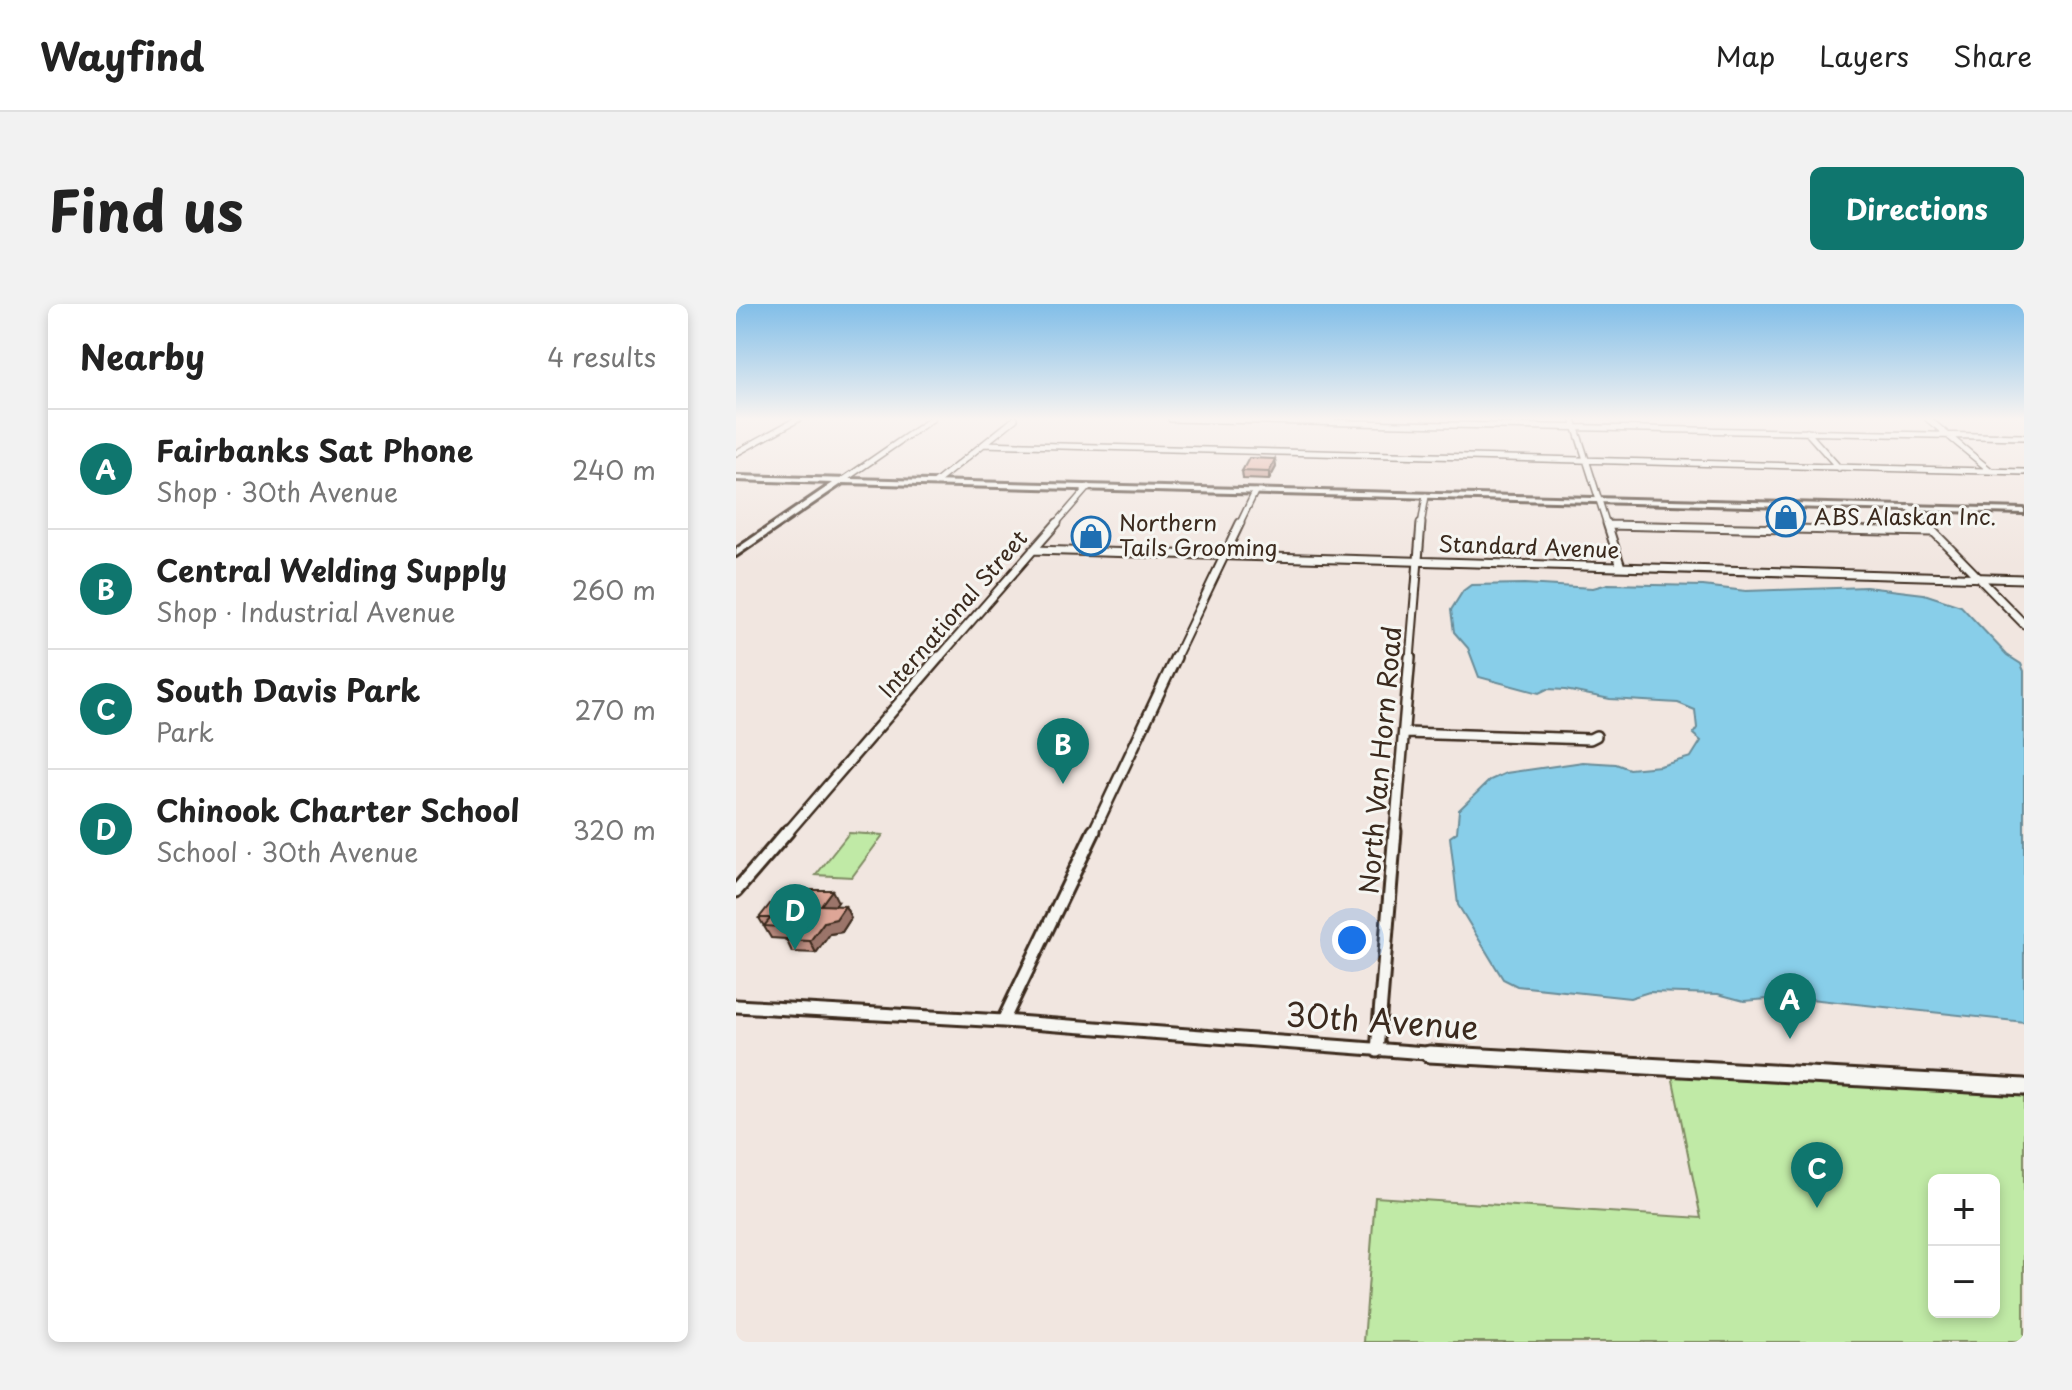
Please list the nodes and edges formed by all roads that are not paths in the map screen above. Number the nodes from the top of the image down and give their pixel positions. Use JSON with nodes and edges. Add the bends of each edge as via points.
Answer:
{"nodes":[{"id":1,"x":862,"y":467,"type":"edge"},
{"id":2,"x":955,"y":467,"type":"edge"},
{"id":3,"x":1588,"y":467,"type":"edge"},
{"id":4,"x":1815,"y":467,"type":"edge"},
{"id":5,"x":1987,"y":467,"type":"edge"},
{"id":6,"x":1839,"y":468,"type":"joint"},
{"id":7,"x":1991,"y":471,"type":"junction"},
{"id":8,"x":2024,"y":472,"type":"edge"},
{"id":9,"x":736,"y":478,"type":"edge"},
{"id":10,"x":842,"y":481,"type":"junction"},
{"id":11,"x":935,"y":483,"type":"junction"},
{"id":12,"x":1088,"y":487,"type":"junction"},
{"id":13,"x":1255,"y":492,"type":"junction"},
{"id":14,"x":1426,"y":496,"type":"junction"},
{"id":15,"x":1600,"y":500,"type":"junction"},
{"id":16,"x":1910,"y":508,"type":"junction"},
{"id":17,"x":2024,"y":511,"type":"edge"},
{"id":18,"x":1608,"y":525,"type":"junction"},
{"id":19,"x":1932,"y":532,"type":"junction"},
{"id":20,"x":1033,"y":550,"type":"junction"},
{"id":21,"x":736,"y":553,"type":"edge"},
{"id":22,"x":1224,"y":556,"type":"junction"},
{"id":23,"x":1419,"y":562,"type":"junction"},
{"id":24,"x":1621,"y":567,"type":"junction"},
{"id":25,"x":1979,"y":578,"type":"junction"},
{"id":26,"x":2024,"y":579,"type":"edge"},
{"id":27,"x":2024,"y":624,"type":"edge"},
{"id":28,"x":1406,"y":733,"type":"junction"},
{"id":29,"x":1596,"y":736,"type":"dead end"},
{"id":30,"x":736,"y":891,"type":"edge"},
{"id":31,"x":736,"y":1006,"type":"edge"},
{"id":32,"x":1003,"y":1021,"type":"junction"},
{"id":33,"x":1377,"y":1051,"type":"junction"},
{"id":34,"x":2024,"y":1087,"type":"edge"}],
"edges":[{"from":1,"to":10,"type":"street"},
{"from":2,"to":11,"type":"street"},
{"from":3,"to":15,"type":"street"},
{"from":4,"to":6,"type":"street"},
{"from":5,"to":7,"type":"street"},
{"from":6,"to":7,"type":"street"},
{"from":7,"to":8,"type":"street"},
{"from":9,"to":10,"type":"main road"},
{"from":10,"to":11,"type":"main road"},
{"from":10,"to":21,"type":"main road"},
{"from":11,"to":12,"type":"main road"},
{"from":12,"to":13,"type":"main road"},
{"from":12,"to":20,"type":"street","name":"International Street"},
{"from":13,"to":14,"type":"main road"},
{"from":13,"to":22,"type":"street"},
{"from":14,"to":15,"type":"main road"},
{"from":14,"to":23,"type":"street","name":"North Van Horn Road"},
{"from":15,"to":16,"type":"main road"},
{"from":15,"to":18,"type":"street"},
{"from":16,"to":17,"type":"main road"},
{"from":16,"to":19,"type":"street"},
{"from":18,"to":19,"type":"street"},
{"from":18,"to":24,"type":"street"},
{"from":19,"to":25,"type":"street"},
{"from":20,"to":22,"type":"street","name":"Standard Avenue"},
{"from":20,"to":30,"type":"street","name":"International Street"},
{"from":22,"to":23,"type":"street","name":"Standard Avenue"},
{"from":22,"to":32,"type":"street"},
{"from":23,"to":24,"type":"street","name":"Standard Avenue"},
{"from":23,"to":28,"type":"street","name":"North Van Horn Road"},
{"from":24,"to":25,"type":"street","name":"Standard Avenue"},
{"from":25,"to":26,"type":"street","name":"Standard Avenue"},
{"from":25,"to":27,"type":"street"},
{"from":28,"to":29,"type":"street"},
{"from":28,"to":33,"type":"street","name":"North Van Horn Road"},
{"from":31,"to":32,"type":"street","name":"30th Avenue"},
{"from":32,"to":33,"type":"street","name":"30th Avenue"},
{"from":33,"to":34,"type":"street","name":"30th Avenue"}]}
